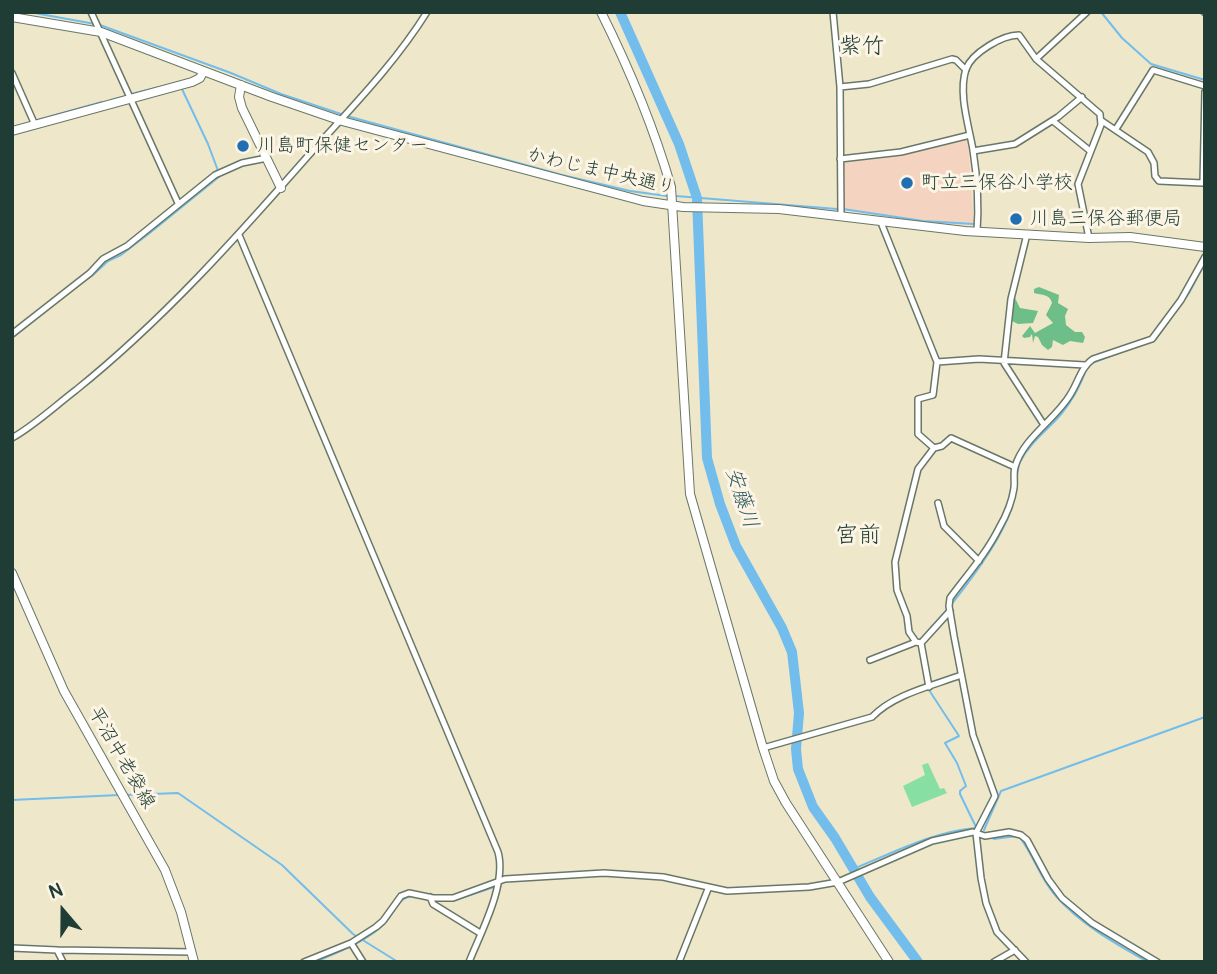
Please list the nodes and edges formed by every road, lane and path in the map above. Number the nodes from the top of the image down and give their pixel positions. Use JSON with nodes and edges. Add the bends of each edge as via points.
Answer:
{"nodes":[{"id":1,"x":91,"y":12,"type":"edge"},
{"id":2,"x":427,"y":12,"type":"edge"},
{"id":3,"x":601,"y":12,"type":"edge"},
{"id":4,"x":833,"y":12,"type":"edge"},
{"id":5,"x":1087,"y":12,"type":"edge"},
{"id":6,"x":12,"y":17,"type":"edge"},
{"id":7,"x":98,"y":27,"type":"junction"},
{"id":8,"x":1036,"y":59,"type":"junction"},
{"id":9,"x":966,"y":70,"type":"junction"},
{"id":10,"x":204,"y":72,"type":"junction"},
{"id":11,"x":12,"y":73,"type":"edge"},
{"id":12,"x":241,"y":85,"type":"junction"},
{"id":13,"x":1205,"y":86,"type":"edge"},
{"id":14,"x":839,"y":87,"type":"junction"},
{"id":15,"x":1205,"y":92,"type":"edge"},
{"id":16,"x":130,"y":97,"type":"junction"},
{"id":17,"x":1082,"y":97,"type":"junction"},
{"id":18,"x":342,"y":121,"type":"junction"},
{"id":19,"x":1052,"y":121,"type":"junction"},
{"id":20,"x":1102,"y":121,"type":"junction"},
{"id":21,"x":35,"y":125,"type":"junction"},
{"id":22,"x":1116,"y":129,"type":"junction"},
{"id":23,"x":12,"y":131,"type":"edge"},
{"id":24,"x":970,"y":135,"type":"junction"},
{"id":25,"x":1089,"y":150,"type":"junction"},
{"id":26,"x":973,"y":151,"type":"junction"},
{"id":27,"x":267,"y":158,"type":"junction"},
{"id":28,"x":840,"y":159,"type":"junction"},
{"id":29,"x":281,"y":188,"type":"junction"},
{"id":30,"x":178,"y":203,"type":"junction"},
{"id":31,"x":674,"y":206,"type":"junction"},
{"id":32,"x":841,"y":216,"type":"junction"},
{"id":33,"x":883,"y":221,"type":"junction"},
{"id":34,"x":977,"y":232,"type":"junction"},
{"id":35,"x":1027,"y":234,"type":"junction"},
{"id":36,"x":239,"y":236,"type":"junction"},
{"id":37,"x":1089,"y":238,"type":"junction"},
{"id":38,"x":1205,"y":247,"type":"edge"},
{"id":39,"x":1205,"y":257,"type":"edge"},
{"id":40,"x":1202,"y":270,"type":"edge"},
{"id":41,"x":12,"y":334,"type":"edge"},
{"id":42,"x":1004,"y":360,"type":"junction"},
{"id":43,"x":937,"y":362,"type":"junction"},
{"id":44,"x":1085,"y":365,"type":"junction"},
{"id":45,"x":1044,"y":425,"type":"junction"},
{"id":46,"x":12,"y":438,"type":"edge"},
{"id":47,"x":934,"y":448,"type":"junction"},
{"id":48,"x":1015,"y":467,"type":"junction"},
{"id":49,"x":938,"y":503,"type":"dead end"},
{"id":50,"x":979,"y":561,"type":"junction"},
{"id":51,"x":12,"y":573,"type":"edge"},
{"id":52,"x":950,"y":611,"type":"junction"},
{"id":53,"x":918,"y":642,"type":"junction"},
{"id":54,"x":870,"y":660,"type":"dead end"},
{"id":55,"x":961,"y":675,"type":"junction"},
{"id":56,"x":929,"y":687,"type":"junction"},
{"id":57,"x":763,"y":748,"type":"junction"},
{"id":58,"x":976,"y":833,"type":"junction"},
{"id":59,"x":842,"y":880,"type":"junction"},
{"id":60,"x":500,"y":881,"type":"junction"},
{"id":61,"x":708,"y":889,"type":"junction"},
{"id":62,"x":430,"y":897,"type":"junction"},
{"id":63,"x":480,"y":933,"type":"junction"},
{"id":64,"x":351,"y":943,"type":"junction"},
{"id":65,"x":12,"y":948,"type":"edge"},
{"id":66,"x":57,"y":950,"type":"junction"},
{"id":67,"x":1015,"y":950,"type":"junction"},
{"id":68,"x":192,"y":952,"type":"junction"},
{"id":69,"x":64,"y":962,"type":"edge"},
{"id":70,"x":194,"y":962,"type":"edge"},
{"id":71,"x":304,"y":962,"type":"edge"},
{"id":72,"x":363,"y":962,"type":"edge"},
{"id":73,"x":469,"y":962,"type":"edge"},
{"id":74,"x":679,"y":962,"type":"edge"},
{"id":75,"x":889,"y":962,"type":"edge"},
{"id":76,"x":994,"y":962,"type":"edge"},
{"id":77,"x":1026,"y":962,"type":"edge"},
{"id":78,"x":1157,"y":962,"type":"edge"}],
"edges":[{"from":1,"to":7,"type":"street"},
{"from":2,"to":18,"type":"street"},
{"from":3,"to":31,"type":"street","via":[[664,162]]},
{"from":4,"to":14,"type":"street"},
{"from":5,"to":8,"type":"street"},
{"from":6,"to":7,"type":"street","name":"かわじま中央通り"},
{"from":7,"to":10,"type":"street","name":"かわじま中央通り"},
{"from":7,"to":16,"type":"street"},
{"from":8,"to":9,"type":"street","via":[[1019,35],[1013,35],[982,51]]},
{"from":8,"to":17,"type":"street"},
{"from":9,"to":14,"type":"street","via":[[952,59],[869,84]]},
{"from":9,"to":24,"type":"street"},
{"from":10,"to":12,"type":"street","name":"かわじま中央通り"},
{"from":10,"to":16,"type":"street","via":[[192,82]]},
{"from":11,"to":21,"type":"street"},
{"from":12,"to":18,"type":"street","name":"かわじま中央通り"},
{"from":12,"to":27,"type":"street","via":[[242,108]]},
{"from":13,"to":22,"type":"street","via":[[1153,70]]},
{"from":14,"to":28,"type":"street"},
{"from":15,"to":22,"type":"street","via":[[1203,183],[1159,181],[1151,156]]},
{"from":16,"to":21,"type":"street"},
{"from":16,"to":30,"type":"street"},
{"from":17,"to":19,"type":"street"},
{"from":17,"to":20,"type":"street"},
{"from":18,"to":29,"type":"street"},
{"from":18,"to":31,"type":"street","name":"かわじま中央通り"},
{"from":19,"to":25,"type":"street"},
{"from":19,"to":26,"type":"street","via":[[1015,144]]},
{"from":20,"to":22,"type":"street"},
{"from":20,"to":25,"type":"street"},
{"from":21,"to":23,"type":"street"},
{"from":24,"to":26,"type":"street"},
{"from":24,"to":28,"type":"street","via":[[901,152]]},
{"from":25,"to":37,"type":"street","via":[[1078,184]]},
{"from":26,"to":34,"type":"street"},
{"from":27,"to":29,"type":"street"},
{"from":27,"to":30,"type":"street","via":[[225,170]]},
{"from":28,"to":32,"type":"street"},
{"from":29,"to":36,"type":"street"},
{"from":30,"to":41,"type":"street"},
{"from":31,"to":32,"type":"street","name":"かわじま中央通り"},
{"from":31,"to":57,"type":"street","via":[[690,494]]},
{"from":32,"to":33,"type":"street","name":"かわじま中央通り"},
{"from":33,"to":34,"type":"street","name":"かわじま中央通り"},
{"from":33,"to":43,"type":"street"},
{"from":34,"to":35,"type":"street","name":"かわじま中央通り"},
{"from":35,"to":37,"type":"street","name":"かわじま中央通り"},
{"from":35,"to":42,"type":"street"},
{"from":36,"to":46,"type":"street","via":[[133,342]]},
{"from":36,"to":60,"type":"street","via":[[498,852]]},
{"from":37,"to":38,"type":"street","name":"かわじま中央通り","via":[[1130,237]]},
{"from":39,"to":40,"type":"street"},
{"from":40,"to":44,"type":"street","via":[[1152,339]]},
{"from":42,"to":43,"type":"street"},
{"from":42,"to":44,"type":"street"},
{"from":42,"to":45,"type":"street"},
{"from":43,"to":47,"type":"street","via":[[933,395],[918,399],[917,418],[919,437]]},
{"from":44,"to":45,"type":"street","via":[[1068,400]]},
{"from":45,"to":48,"type":"street"},
{"from":47,"to":48,"type":"street","via":[[951,438]]},
{"from":47,"to":53,"type":"street","via":[[918,469],[895,562],[897,590],[909,632]]},
{"from":48,"to":50,"type":"street","via":[[1013,497]]},
{"from":49,"to":50,"type":"street","via":[[944,526]]},
{"from":50,"to":52,"type":"street","via":[[950,598]]},
{"from":51,"to":68,"type":"street","name":"平沼中老袋線","via":[[64,691],[159,858]]},
{"from":52,"to":53,"type":"street"},
{"from":52,"to":55,"type":"street"},
{"from":53,"to":54,"type":"street"},
{"from":53,"to":56,"type":"street"},
{"from":55,"to":56,"type":"street"},
{"from":55,"to":58,"type":"street","via":[[973,736],[995,796]]},
{"from":56,"to":57,"type":"street","via":[[881,707],[872,717]]},
{"from":57,"to":59,"type":"street","via":[[778,788]]},
{"from":58,"to":59,"type":"street","via":[[932,841]]},
{"from":58,"to":67,"type":"street","via":[[986,903],[997,932]]},
{"from":58,"to":78,"type":"street","via":[[1021,835],[1062,898],[1092,923]]},
{"from":59,"to":61,"type":"street","via":[[809,887]]},
{"from":59,"to":75,"type":"street"},
{"from":60,"to":61,"type":"street","via":[[610,873],[663,877]]},
{"from":60,"to":62,"type":"street","via":[[453,898]]},
{"from":60,"to":63,"type":"street"},
{"from":61,"to":74,"type":"street"},
{"from":62,"to":63,"type":"street","via":[[433,904]]},
{"from":62,"to":64,"type":"street","via":[[401,896],[383,922]]},
{"from":63,"to":73,"type":"street"},
{"from":64,"to":71,"type":"street"},
{"from":64,"to":72,"type":"street"},
{"from":65,"to":66,"type":"street"},
{"from":66,"to":68,"type":"street"},
{"from":66,"to":69,"type":"street"},
{"from":67,"to":76,"type":"street"},
{"from":67,"to":77,"type":"street"},
{"from":68,"to":70,"type":"street","name":"平沼中老袋線"}]}
